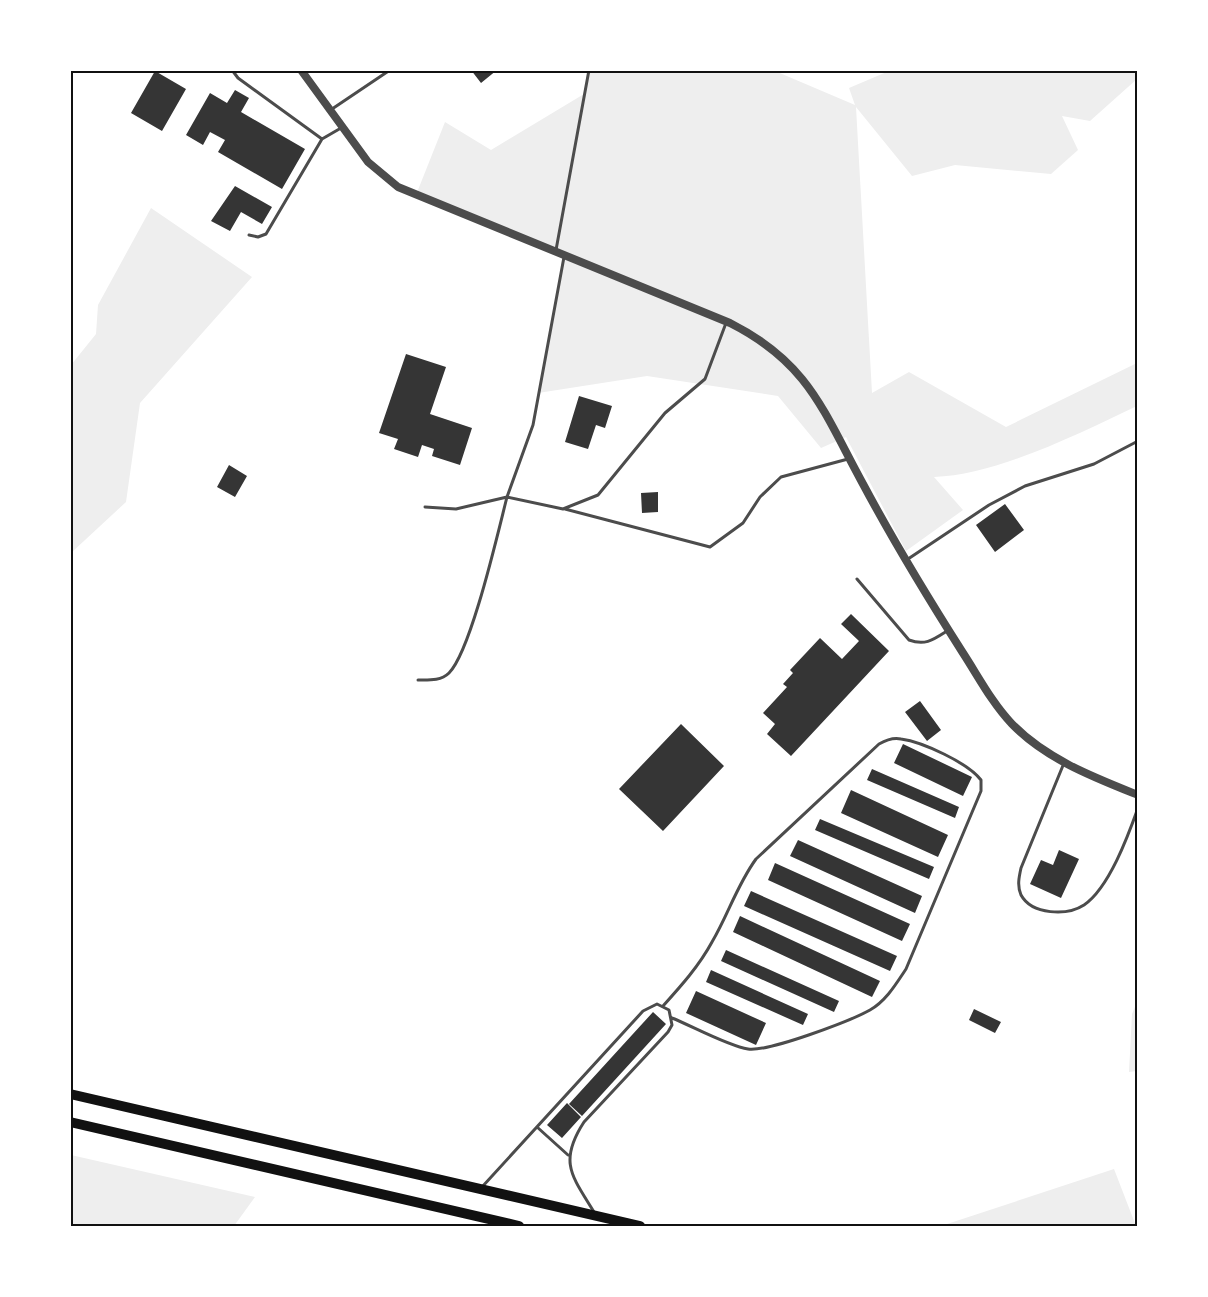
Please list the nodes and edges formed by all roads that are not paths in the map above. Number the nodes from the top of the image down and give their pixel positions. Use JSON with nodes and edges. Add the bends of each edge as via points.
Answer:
{"nodes":[{"id":1,"x":232,"y":70,"type":"edge"},
{"id":2,"x":301,"y":70,"type":"edge"},
{"id":3,"x":390,"y":70,"type":"edge"},
{"id":4,"x":589,"y":70,"type":"edge"},
{"id":5,"x":330,"y":110,"type":"junction"},
{"id":6,"x":343,"y":128,"type":"junction"},
{"id":7,"x":322,"y":139,"type":"junction"},
{"id":8,"x":249,"y":235,"type":"dead end"},
{"id":9,"x":556,"y":252,"type":"junction"},
{"id":10,"x":564,"y":256,"type":"junction"},
{"id":11,"x":726,"y":322,"type":"junction"},
{"id":12,"x":1137,"y":441,"type":"edge"},
{"id":13,"x":850,"y":459,"type":"junction"},
{"id":14,"x":507,"y":497,"type":"junction"},
{"id":15,"x":425,"y":507,"type":"dead end"},
{"id":16,"x":564,"y":509,"type":"junction"},
{"id":17,"x":906,"y":560,"type":"junction"},
{"id":18,"x":857,"y":579,"type":"dead end"},
{"id":19,"x":948,"y":630,"type":"junction"},
{"id":20,"x":418,"y":680,"type":"dead end"},
{"id":21,"x":1065,"y":762,"type":"junction"},
{"id":22,"x":1137,"y":795,"type":"edge"},
{"id":23,"x":1137,"y":808,"type":"edge"},
{"id":24,"x":663,"y":1006,"type":"junction"},
{"id":25,"x":672,"y":1018,"type":"junction"},
{"id":26,"x":70,"y":1094,"type":"edge"},
{"id":27,"x":70,"y":1122,"type":"edge"},
{"id":28,"x":537,"y":1127,"type":"junction"},
{"id":29,"x":568,"y":1155,"type":"junction"},
{"id":30,"x":480,"y":1189,"type":"junction"},
{"id":31,"x":597,"y":1216,"type":"junction"},
{"id":32,"x":519,"y":1227,"type":"edge"},
{"id":33,"x":640,"y":1227,"type":"edge"}],
"edges":[{"from":1,"to":7,"type":"lane"},
{"from":2,"to":5,"type":"street"},
{"from":3,"to":5,"type":"lane"},
{"from":4,"to":9,"type":"lane"},
{"from":5,"to":6,"type":"street"},
{"from":6,"to":7,"type":"lane"},
{"from":6,"to":9,"type":"street","via":[[368,162],[398,187]]},
{"from":7,"to":8,"type":"lane","via":[[266,234]]},
{"from":9,"to":10,"type":"street"},
{"from":10,"to":11,"type":"street"},
{"from":10,"to":14,"type":"lane","via":[[533,425]]},
{"from":11,"to":13,"type":"street","via":[[786,359],[825,411]]},
{"from":11,"to":16,"type":"lane","via":[[705,379],[665,413],[598,495]]},
{"from":12,"to":17,"type":"lane","via":[[1094,464],[1025,486],[979,511]]},
{"from":13,"to":16,"type":"lane","via":[[781,477],[760,497],[743,523],[710,547]]},
{"from":13,"to":17,"type":"street"},
{"from":14,"to":15,"type":"lane","via":[[456,509]]},
{"from":14,"to":16,"type":"lane"},
{"from":14,"to":20,"type":"lane","via":[[471,629],[456,662],[449,674],[437,680]]},
{"from":17,"to":19,"type":"street"},
{"from":18,"to":19,"type":"lane","via":[[909,640],[920,644]]},
{"from":19,"to":21,"type":"street","via":[[1011,723]]},
{"from":21,"to":22,"type":"street"},
{"from":21,"to":23,"type":"lane","via":[[1021,868],[1018,884],[1022,896],[1033,906],[1049,912],[1067,912],[1084,905],[1110,872]]},
{"from":24,"to":25,"type":"lane"},
{"from":24,"to":25,"type":"lane","via":[[712,943],[741,879],[756,859],[865,754],[891,738],[911,741],[973,770],[981,780],[981,791],[906,969],[891,992],[871,1010],[795,1039],[748,1049]]},
{"from":24,"to":28,"type":"lane","via":[[650,1005],[643,1011]]},
{"from":25,"to":29,"type":"lane","via":[[668,1032],[584,1122]]},
{"from":26,"to":30,"type":"highway"},
{"from":27,"to":32,"type":"highway"},
{"from":28,"to":29,"type":"lane"},
{"from":28,"to":30,"type":"lane"},
{"from":29,"to":31,"type":"lane","via":[[569,1169]]},
{"from":30,"to":31,"type":"highway"},
{"from":31,"to":33,"type":"highway"}]}
